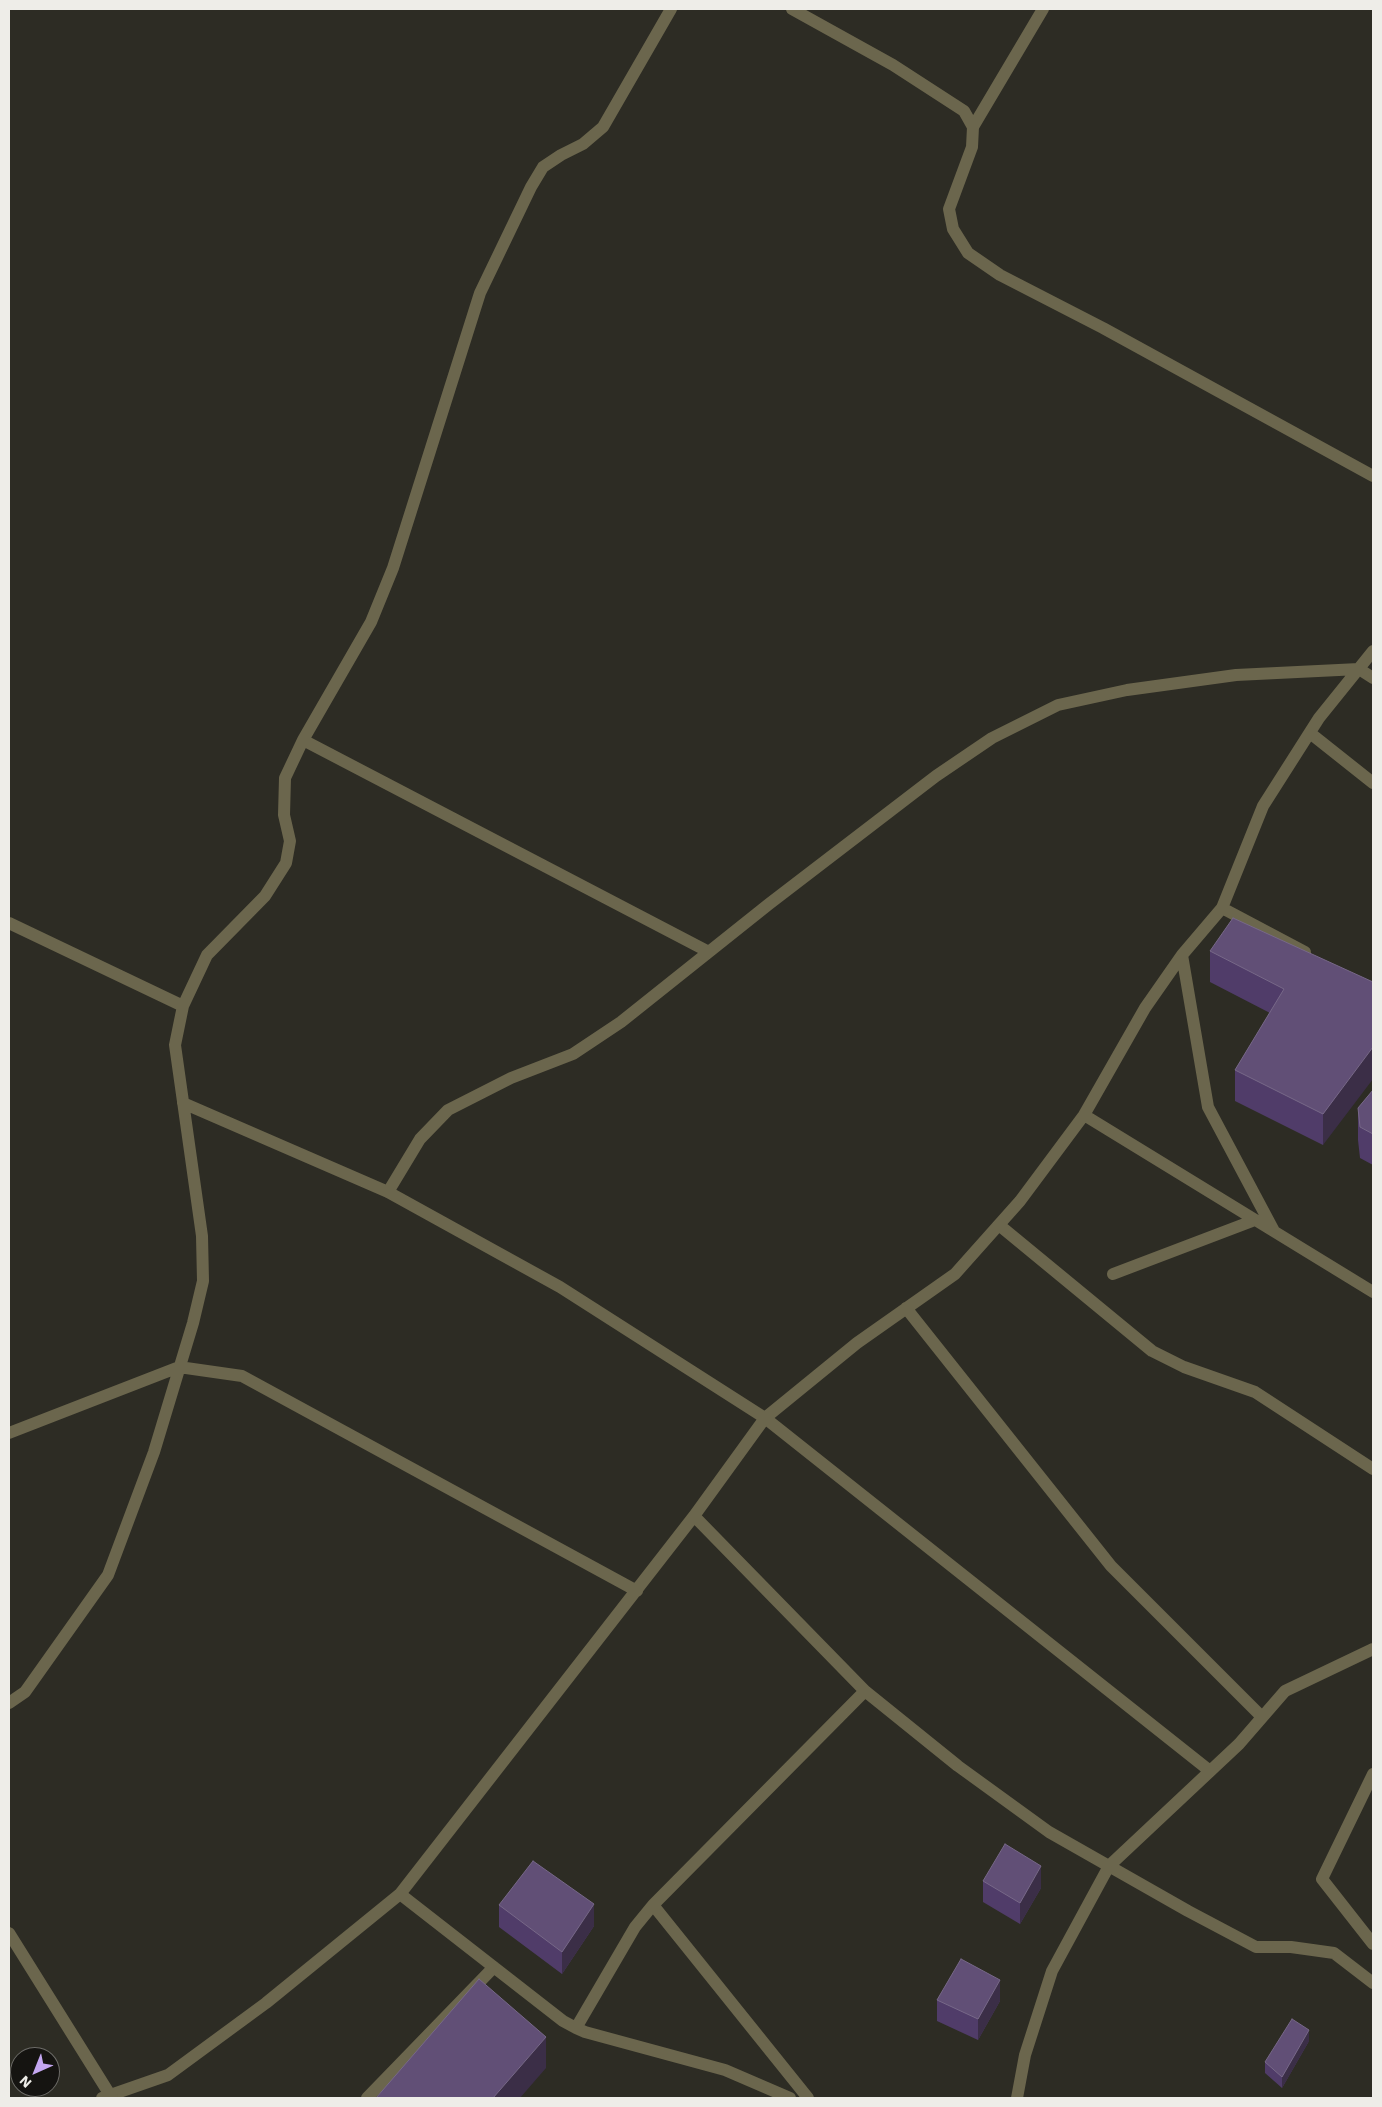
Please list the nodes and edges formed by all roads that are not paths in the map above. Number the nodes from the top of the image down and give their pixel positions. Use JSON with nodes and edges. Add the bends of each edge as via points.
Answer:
{"nodes":[{"id":1,"x":671,"y":9,"type":"edge"},
{"id":2,"x":792,"y":9,"type":"edge"},
{"id":3,"x":1043,"y":9,"type":"edge"},
{"id":4,"x":973,"y":128,"type":"junction"},
{"id":5,"x":1373,"y":476,"type":"edge"},
{"id":6,"x":1373,"y":651,"type":"edge"},
{"id":7,"x":1358,"y":669,"type":"junction"},
{"id":8,"x":1373,"y":678,"type":"edge"},
{"id":9,"x":1310,"y":733,"type":"junction"},
{"id":10,"x":304,"y":740,"type":"junction"},
{"id":11,"x":1373,"y":783,"type":"edge"},
{"id":12,"x":1222,"y":908,"type":"junction"},
{"id":13,"x":9,"y":923,"type":"edge"},
{"id":14,"x":709,"y":952,"type":"junction"},
{"id":15,"x":1182,"y":955,"type":"junction"},
{"id":16,"x":1314,"y":957,"type":"edge"},
{"id":17,"x":183,"y":1006,"type":"junction"},
{"id":18,"x":183,"y":1103,"type":"junction"},
{"id":19,"x":1084,"y":1115,"type":"junction"},
{"id":20,"x":388,"y":1192,"type":"junction"},
{"id":21,"x":1254,"y":1220,"type":"junction"},
{"id":22,"x":999,"y":1225,"type":"junction"},
{"id":23,"x":1274,"y":1231,"type":"junction"},
{"id":24,"x":1113,"y":1274,"type":"dead end"},
{"id":25,"x":1373,"y":1292,"type":"edge"},
{"id":26,"x":906,"y":1308,"type":"junction"},
{"id":27,"x":179,"y":1367,"type":"junction"},
{"id":28,"x":765,"y":1418,"type":"junction"},
{"id":29,"x":9,"y":1433,"type":"edge"},
{"id":30,"x":1373,"y":1469,"type":"edge"},
{"id":31,"x":694,"y":1516,"type":"junction"},
{"id":32,"x":637,"y":1591,"type":"junction"},
{"id":33,"x":1373,"y":1650,"type":"edge"},
{"id":34,"x":865,"y":1691,"type":"junction"},
{"id":35,"x":9,"y":1704,"type":"edge"},
{"id":36,"x":1262,"y":1717,"type":"junction"},
{"id":37,"x":1210,"y":1771,"type":"junction"},
{"id":38,"x":1373,"y":1774,"type":"edge"},
{"id":39,"x":1109,"y":1866,"type":"junction"},
{"id":40,"x":400,"y":1894,"type":"junction"},
{"id":41,"x":653,"y":1905,"type":"junction"},
{"id":42,"x":9,"y":1933,"type":"edge"},
{"id":43,"x":1373,"y":1944,"type":"edge"},
{"id":44,"x":494,"y":1967,"type":"junction"},
{"id":45,"x":1373,"y":1983,"type":"edge"},
{"id":46,"x":576,"y":2028,"type":"junction"},
{"id":47,"x":107,"y":2097,"type":"edge"},
{"id":48,"x":367,"y":2098,"type":"edge"},
{"id":49,"x":790,"y":2098,"type":"edge"},
{"id":50,"x":808,"y":2098,"type":"edge"},
{"id":51,"x":1017,"y":2098,"type":"edge"}],
"edges":[{"from":1,"to":10,"type":"street","via":[[603,128],[544,168],[531,187],[480,293],[393,568],[371,622]]},
{"from":2,"to":4,"type":"street","via":[[893,64],[964,112]]},
{"from":3,"to":4,"type":"street"},
{"from":4,"to":5,"type":"street","via":[[972,147],[949,209],[953,229],[968,253],[1000,275]]},
{"from":6,"to":7,"type":"street"},
{"from":7,"to":8,"type":"street"},
{"from":7,"to":9,"type":"street"},
{"from":7,"to":14,"type":"street","via":[[1236,675],[1127,690],[1058,705],[992,738],[936,776]]},
{"from":9,"to":11,"type":"street"},
{"from":9,"to":12,"type":"street","via":[[1264,806]]},
{"from":10,"to":14,"type":"street"},
{"from":10,"to":17,"type":"street","via":[[285,778],[284,815],[290,841],[286,863],[265,896],[207,955]]},
{"from":12,"to":15,"type":"street"},
{"from":12,"to":16,"type":"street"},
{"from":13,"to":17,"type":"street"},
{"from":14,"to":20,"type":"street","via":[[621,1022],[573,1054],[511,1078],[448,1110],[420,1140]]},
{"from":15,"to":19,"type":"street","via":[[1145,1008]]},
{"from":15,"to":23,"type":"street","via":[[1208,1107]]},
{"from":17,"to":18,"type":"street","via":[[175,1046]]},
{"from":18,"to":20,"type":"street"},
{"from":18,"to":27,"type":"street","via":[[202,1236],[203,1281]]},
{"from":19,"to":21,"type":"street"},
{"from":19,"to":22,"type":"street"},
{"from":20,"to":28,"type":"street","via":[[560,1287]]},
{"from":21,"to":23,"type":"street"},
{"from":21,"to":24,"type":"street"},
{"from":22,"to":26,"type":"street","via":[[955,1274]]},
{"from":22,"to":30,"type":"street","via":[[1152,1352],[1255,1392]]},
{"from":23,"to":25,"type":"street"},
{"from":26,"to":28,"type":"street","via":[[857,1343]]},
{"from":26,"to":36,"type":"street","via":[[1110,1566]]},
{"from":27,"to":29,"type":"street"},
{"from":27,"to":32,"type":"street","via":[[242,1376]]},
{"from":27,"to":35,"type":"street","via":[[154,1452],[108,1575],[25,1692]]},
{"from":28,"to":31,"type":"street"},
{"from":28,"to":37,"type":"street"},
{"from":31,"to":32,"type":"street"},
{"from":31,"to":34,"type":"street"},
{"from":32,"to":40,"type":"street"},
{"from":33,"to":36,"type":"street","via":[[1285,1691]]},
{"from":34,"to":39,"type":"street","via":[[958,1766],[1049,1832]]},
{"from":34,"to":41,"type":"street"},
{"from":36,"to":37,"type":"street"},
{"from":37,"to":39,"type":"street"},
{"from":38,"to":43,"type":"street","via":[[1322,1879]]},
{"from":39,"to":45,"type":"street","via":[[1256,1947],[1291,1947],[1334,1953]]},
{"from":39,"to":51,"type":"street","via":[[1052,1971],[1025,2055]]},
{"from":40,"to":44,"type":"street"},
{"from":40,"to":47,"type":"street","via":[[266,2003],[168,2075]]},
{"from":41,"to":46,"type":"street","via":[[635,1927]]},
{"from":41,"to":50,"type":"street"},
{"from":42,"to":47,"type":"street"},
{"from":44,"to":46,"type":"street"},
{"from":44,"to":48,"type":"street"},
{"from":46,"to":49,"type":"street","via":[[725,2070]]}]}
